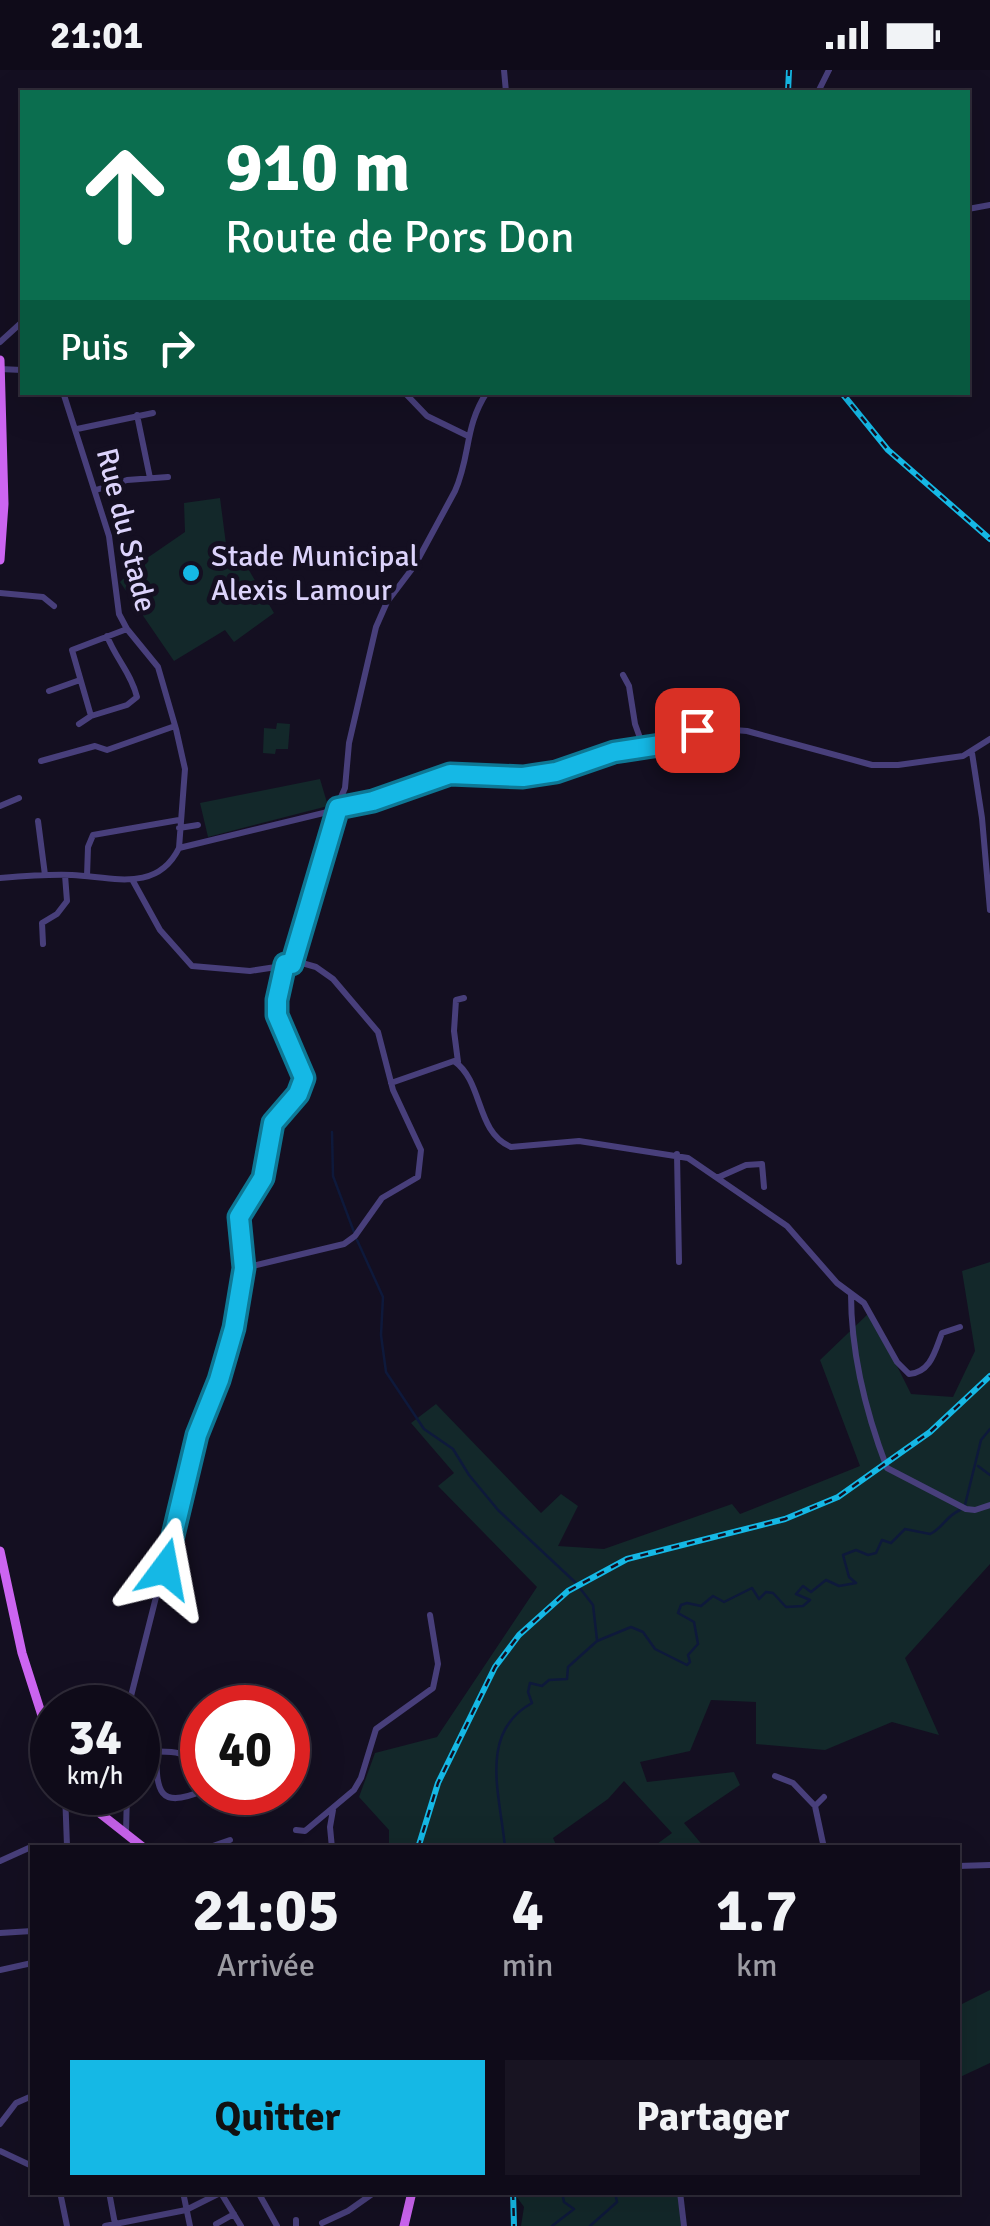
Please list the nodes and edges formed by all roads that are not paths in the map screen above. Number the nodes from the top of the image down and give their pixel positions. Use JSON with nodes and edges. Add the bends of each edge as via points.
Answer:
{"nodes":[{"id":1,"x":20,"y":324,"type":"edge"},
{"id":2,"x":0,"y":342,"type":"edge"},
{"id":3,"x":0,"y":360,"type":"edge"},
{"id":4,"x":0,"y":369,"type":"edge"},
{"id":5,"x":64,"y":395,"type":"edge"},
{"id":6,"x":407,"y":395,"type":"edge"},
{"id":7,"x":486,"y":395,"type":"edge"},
{"id":8,"x":152,"y":412,"type":"dead end"},
{"id":9,"x":137,"y":415,"type":"junction"},
{"id":10,"x":77,"y":429,"type":"junction"},
{"id":11,"x":468,"y":436,"type":"junction"},
{"id":12,"x":168,"y":476,"type":"dead end"},
{"id":13,"x":150,"y":478,"type":"junction"},
{"id":14,"x":96,"y":490,"type":"junction"},
{"id":15,"x":0,"y":551,"type":"edge"},
{"id":16,"x":0,"y":560,"type":"edge"},
{"id":17,"x":0,"y":592,"type":"edge"},
{"id":18,"x":54,"y":606,"type":"dead end"},
{"id":19,"x":127,"y":629,"type":"junction"},
{"id":20,"x":107,"y":636,"type":"junction"},
{"id":21,"x":623,"y":675,"type":"dead end"},
{"id":22,"x":80,"y":680,"type":"junction"},
{"id":23,"x":49,"y":691,"type":"dead end"},
{"id":24,"x":92,"y":716,"type":"junction"},
{"id":25,"x":78,"y":724,"type":"dead end"},
{"id":26,"x":175,"y":726,"type":"junction"},
{"id":27,"x":990,"y":739,"type":"edge"},
{"id":28,"x":644,"y":748,"type":"junction"},
{"id":29,"x":972,"y":753,"type":"junction"},
{"id":30,"x":41,"y":761,"type":"dead end"},
{"id":31,"x":19,"y":798,"type":"dead end"},
{"id":32,"x":0,"y":806,"type":"edge"},
{"id":33,"x":335,"y":809,"type":"junction"},
{"id":34,"x":38,"y":820,"type":"dead end"},
{"id":35,"x":179,"y":824,"type":"junction"},
{"id":36,"x":198,"y":825,"type":"dead end"},
{"id":37,"x":179,"y":848,"type":"junction"},
{"id":38,"x":45,"y":875,"type":"junction"},
{"id":39,"x":65,"y":875,"type":"junction"},
{"id":40,"x":87,"y":876,"type":"junction"},
{"id":41,"x":0,"y":878,"type":"edge"},
{"id":42,"x":133,"y":881,"type":"junction"},
{"id":43,"x":990,"y":910,"type":"edge"},
{"id":44,"x":43,"y":944,"type":"dead end"},
{"id":45,"x":288,"y":964,"type":"junction"},
{"id":46,"x":464,"y":998,"type":"dead end"},
{"id":47,"x":458,"y":1064,"type":"junction"},
{"id":48,"x":391,"y":1083,"type":"junction"},
{"id":49,"x":677,"y":1154,"type":"junction"},
{"id":50,"x":718,"y":1177,"type":"junction"},
{"id":51,"x":764,"y":1188,"type":"dead end"},
{"id":52,"x":679,"y":1262,"type":"dead end"},
{"id":53,"x":244,"y":1268,"type":"junction"},
{"id":54,"x":850,"y":1294,"type":"junction"},
{"id":55,"x":960,"y":1327,"type":"dead end"},
{"id":56,"x":990,"y":1505,"type":"edge"},
{"id":57,"x":0,"y":1551,"type":"edge"},
{"id":58,"x":430,"y":1615,"type":"dead end"},
{"id":59,"x":32,"y":1685,"type":"edge"},
{"id":60,"x":132,"y":1685,"type":"edge"},
{"id":61,"x":775,"y":1776,"type":"dead end"},
{"id":62,"x":824,"y":1797,"type":"dead end"},
{"id":63,"x":815,"y":1806,"type":"junction"},
{"id":64,"x":334,"y":1810,"type":"junction"},
{"id":65,"x":66,"y":1815,"type":"edge"},
{"id":66,"x":103,"y":1815,"type":"edge"},
{"id":67,"x":126,"y":1815,"type":"edge"},
{"id":68,"x":296,"y":1830,"type":"dead end"},
{"id":69,"x":126,"y":1833,"type":"junction"},
{"id":70,"x":230,"y":1840,"type":"dead end"},
{"id":71,"x":67,"y":1845,"type":"edge"},
{"id":72,"x":140,"y":1845,"type":"edge"},
{"id":73,"x":216,"y":1845,"type":"edge"},
{"id":74,"x":332,"y":1845,"type":"edge"},
{"id":75,"x":823,"y":1845,"type":"edge"},
{"id":76,"x":30,"y":1848,"type":"edge"},
{"id":77,"x":0,"y":1862,"type":"edge"},
{"id":78,"x":990,"y":1865,"type":"edge"},
{"id":79,"x":960,"y":1866,"type":"edge"},
{"id":80,"x":0,"y":1931,"type":"edge"},
{"id":81,"x":30,"y":1932,"type":"edge"},
{"id":82,"x":30,"y":1964,"type":"edge"},
{"id":83,"x":0,"y":1970,"type":"edge"},
{"id":84,"x":30,"y":2097,"type":"edge"},
{"id":85,"x":0,"y":2124,"type":"edge"},
{"id":86,"x":0,"y":2151,"type":"edge"},
{"id":87,"x":30,"y":2165,"type":"edge"},
{"id":88,"x":61,"y":2195,"type":"edge"},
{"id":89,"x":111,"y":2195,"type":"edge"},
{"id":90,"x":184,"y":2195,"type":"edge"},
{"id":91,"x":215,"y":2195,"type":"edge"},
{"id":92,"x":220,"y":2195,"type":"edge"},
{"id":93,"x":260,"y":2195,"type":"edge"},
{"id":94,"x":371,"y":2195,"type":"edge"},
{"id":95,"x":413,"y":2195,"type":"edge"},
{"id":96,"x":680,"y":2195,"type":"edge"},
{"id":97,"x":186,"y":2210,"type":"junction"},
{"id":98,"x":234,"y":2214,"type":"junction"},
{"id":99,"x":157,"y":2217,"type":"junction"},
{"id":100,"x":322,"y":2223,"type":"dead end"},
{"id":101,"x":116,"y":2224,"type":"edge"},
{"id":102,"x":216,"y":2224,"type":"edge"},
{"id":103,"x":67,"y":2226,"type":"edge"},
{"id":104,"x":105,"y":2226,"type":"edge"},
{"id":105,"x":159,"y":2226,"type":"edge"},
{"id":106,"x":190,"y":2226,"type":"edge"},
{"id":107,"x":241,"y":2226,"type":"edge"},
{"id":108,"x":277,"y":2226,"type":"edge"},
{"id":109,"x":404,"y":2226,"type":"edge"},
{"id":110,"x":684,"y":2226,"type":"edge"}],
"edges":[{"from":1,"to":2,"type":"street"},
{"from":3,"to":4,"type":"main road"},
{"from":4,"to":15,"type":"main road"},
{"from":5,"to":10,"type":"street","name":"Rue du Stade"},
{"from":6,"to":11,"type":"street","via":[[428,416]]},
{"from":7,"to":11,"type":"street"},
{"from":8,"to":9,"type":"street"},
{"from":9,"to":10,"type":"street"},
{"from":9,"to":13,"type":"street"},
{"from":10,"to":14,"type":"street","name":"Rue du Stade"},
{"from":11,"to":33,"type":"street","via":[[455,491],[376,627]]},
{"from":12,"to":13,"type":"street"},
{"from":13,"to":14,"type":"street"},
{"from":14,"to":19,"type":"street","name":"Rue du Stade","via":[[111,544],[116,603]]},
{"from":15,"to":16,"type":"main road"},
{"from":17,"to":18,"type":"street","via":[[43,597]]},
{"from":19,"to":20,"type":"street"},
{"from":19,"to":26,"type":"street","name":"Rue du Stade","via":[[158,667]]},
{"from":20,"to":22,"type":"street","via":[[72,650]]},
{"from":20,"to":24,"type":"street","via":[[137,697]]},
{"from":21,"to":28,"type":"street"},
{"from":22,"to":23,"type":"street"},
{"from":22,"to":24,"type":"street"},
{"from":24,"to":25,"type":"street"},
{"from":26,"to":30,"type":"street","via":[[108,750],[94,746]]},
{"from":26,"to":35,"type":"street","name":"Rue du Stade","via":[[185,768]]},
{"from":27,"to":29,"type":"street"},
{"from":28,"to":29,"type":"street","via":[[719,727],[872,765]]},
{"from":28,"to":33,"type":"street","via":[[536,776],[450,774]]},
{"from":29,"to":43,"type":"street"},
{"from":31,"to":32,"type":"street"},
{"from":33,"to":37,"type":"street"},
{"from":33,"to":45,"type":"street"},
{"from":34,"to":38,"type":"street"},
{"from":35,"to":36,"type":"street"},
{"from":35,"to":37,"type":"street","name":"Rue du Stade"},
{"from":35,"to":40,"type":"street","via":[[93,835]]},
{"from":37,"to":42,"type":"street","via":[[161,870]]},
{"from":38,"to":39,"type":"street"},
{"from":38,"to":41,"type":"street"},
{"from":39,"to":40,"type":"street"},
{"from":39,"to":44,"type":"street","via":[[66,901],[42,923]]},
{"from":40,"to":42,"type":"street"},
{"from":42,"to":45,"type":"street","via":[[160,930],[192,966],[250,971]]},
{"from":45,"to":48,"type":"street","via":[[321,970],[370,1021]]},
{"from":45,"to":53,"type":"street","via":[[277,1015],[304,1078],[273,1123],[263,1178],[239,1217]]},
{"from":46,"to":47,"type":"street","via":[[456,1000],[454,1014]]},
{"from":47,"to":48,"type":"street","via":[[440,1063]]},
{"from":47,"to":49,"type":"street","via":[[503,1144],[579,1141]]},
{"from":48,"to":53,"type":"street","via":[[421,1150],[414,1181],[380,1201],[352,1239]]},
{"from":49,"to":50,"type":"street"},
{"from":49,"to":52,"type":"street"},
{"from":50,"to":51,"type":"street","via":[[762,1164]]},
{"from":50,"to":54,"type":"street","via":[[787,1226]]},
{"from":53,"to":60,"type":"street","via":[[228,1351],[197,1435]]},
{"from":54,"to":55,"type":"street","via":[[864,1302],[909,1374],[930,1362],[942,1333]]},
{"from":54,"to":56,"type":"street","via":[[851,1334],[887,1468],[966,1508]]},
{"from":57,"to":59,"type":"main road"},
{"from":58,"to":64,"type":"street","via":[[435,1684],[376,1728],[361,1778]]},
{"from":61,"to":63,"type":"street","via":[[793,1783]]},
{"from":62,"to":63,"type":"street"},
{"from":63,"to":75,"type":"street"},
{"from":64,"to":68,"type":"street"},
{"from":64,"to":74,"type":"street"},
{"from":65,"to":71,"type":"street"},
{"from":66,"to":69,"type":"main road"},
{"from":67,"to":69,"type":"street"},
{"from":69,"to":72,"type":"main road"},
{"from":70,"to":73,"type":"street"},
{"from":76,"to":77,"type":"street"},
{"from":78,"to":79,"type":"street"},
{"from":80,"to":81,"type":"street"},
{"from":82,"to":83,"type":"street"},
{"from":84,"to":85,"type":"street"},
{"from":86,"to":87,"type":"street"},
{"from":88,"to":103,"type":"street"},
{"from":89,"to":101,"type":"street"},
{"from":90,"to":97,"type":"street"},
{"from":91,"to":97,"type":"street"},
{"from":92,"to":98,"type":"street"},
{"from":93,"to":108,"type":"street"},
{"from":94,"to":100,"type":"street"},
{"from":95,"to":109,"type":"main road"},
{"from":96,"to":110,"type":"street"},
{"from":97,"to":99,"type":"street"},
{"from":97,"to":106,"type":"street"},
{"from":98,"to":102,"type":"street"},
{"from":98,"to":107,"type":"street"},
{"from":99,"to":101,"type":"street"},
{"from":99,"to":105,"type":"street"},
{"from":101,"to":104,"type":"street"}]}
